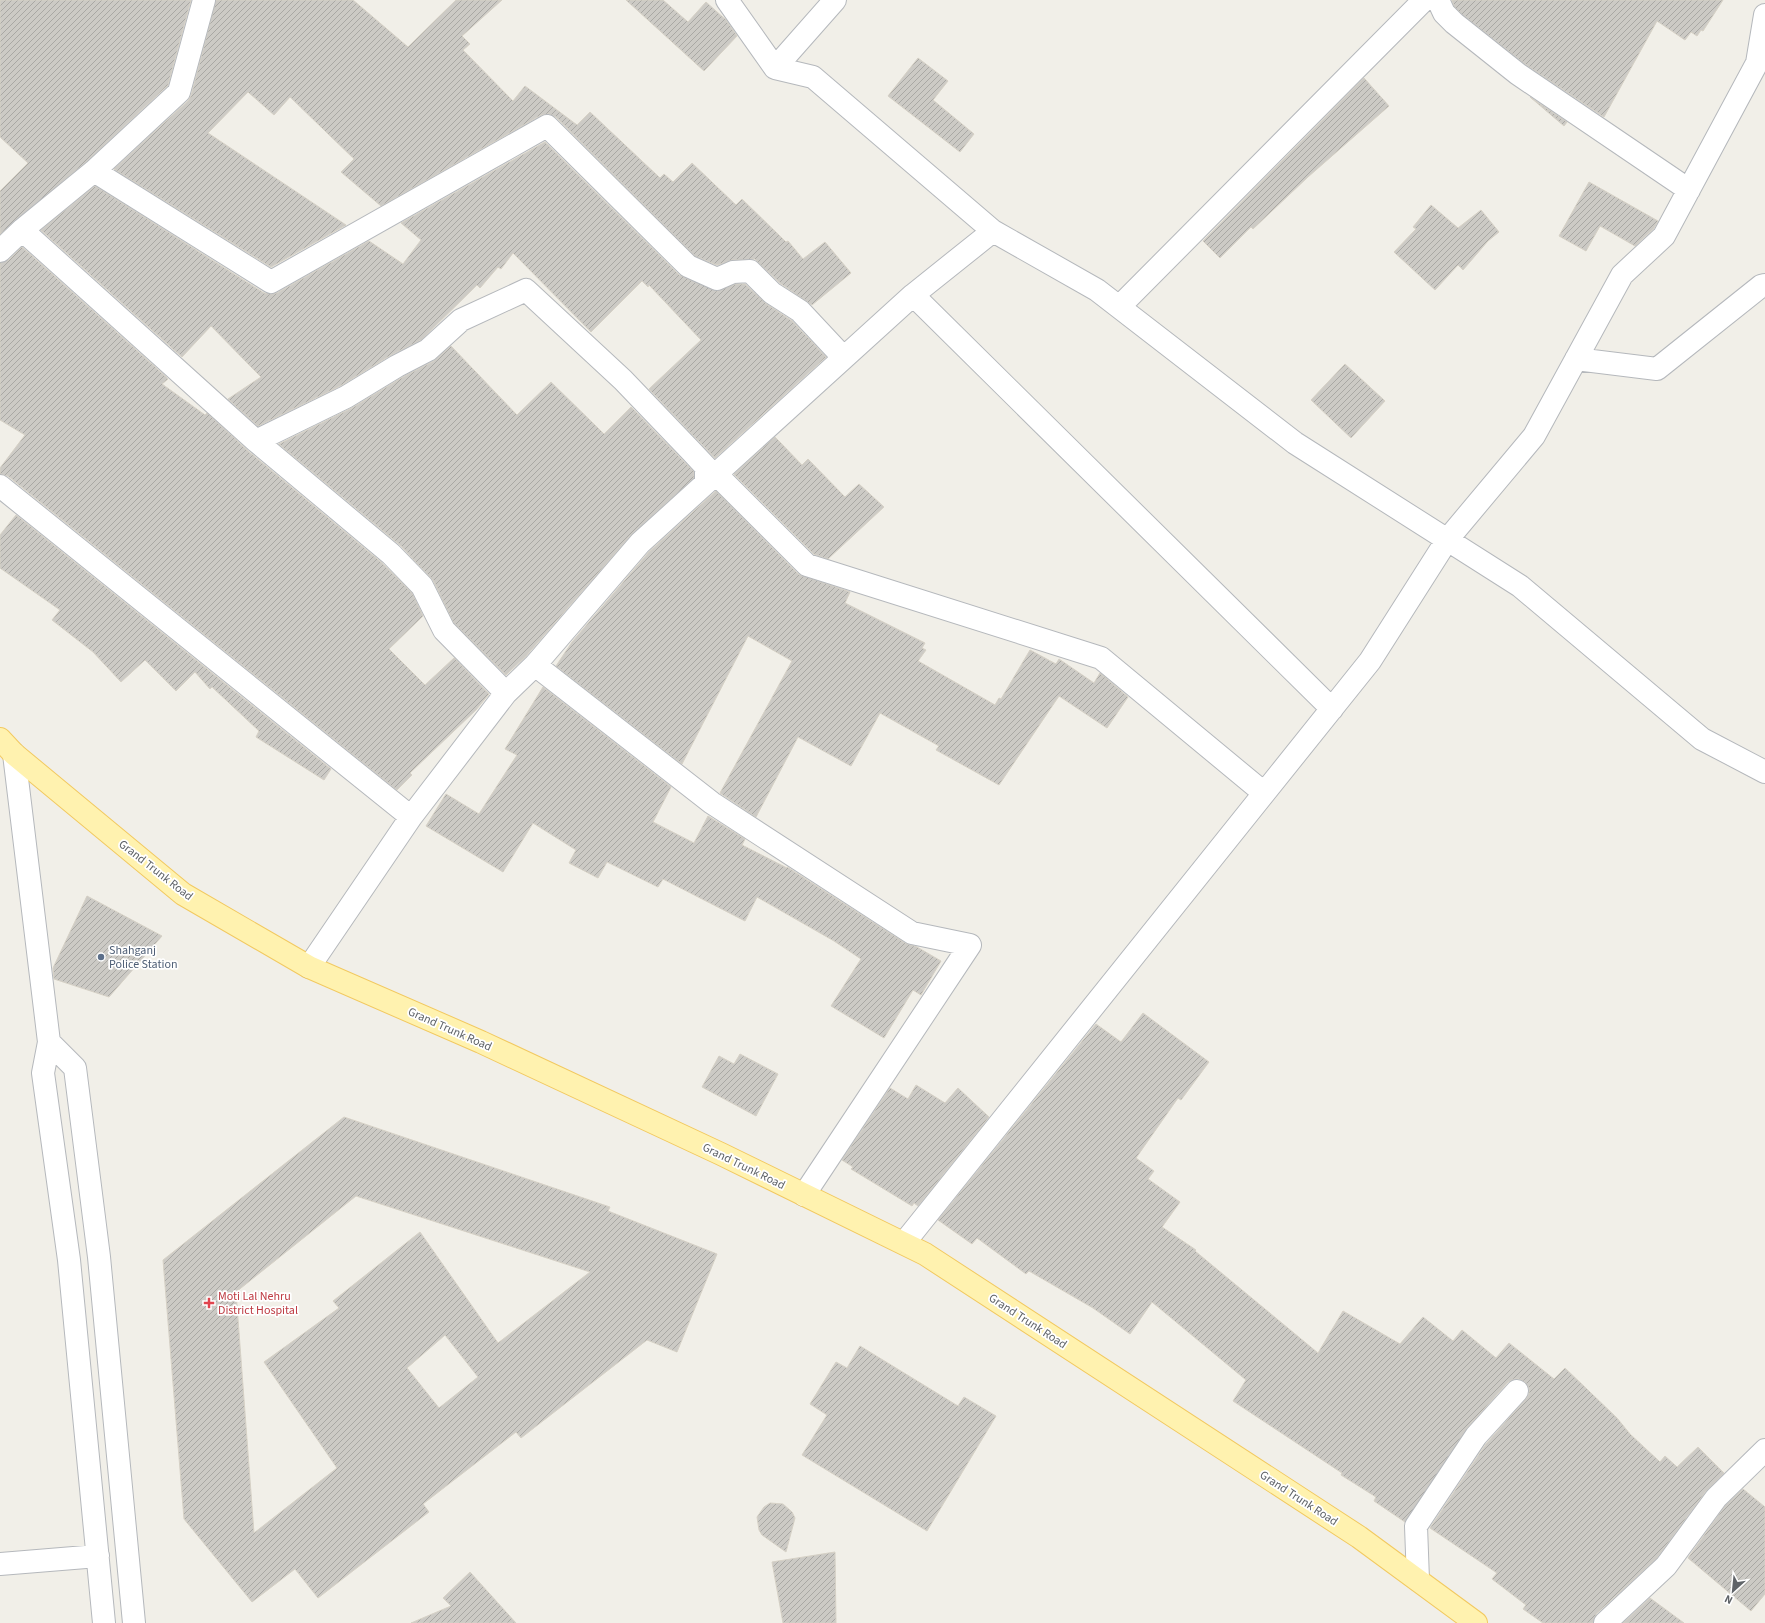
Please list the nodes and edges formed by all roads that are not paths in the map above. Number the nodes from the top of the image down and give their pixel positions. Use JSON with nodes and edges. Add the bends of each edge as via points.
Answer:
{"nodes":[{"id":1,"x":204,"y":0,"type":"edge"},
{"id":2,"x":727,"y":0,"type":"edge"},
{"id":3,"x":835,"y":0,"type":"edge"},
{"id":4,"x":1424,"y":0,"type":"edge"},
{"id":5,"x":1438,"y":0,"type":"edge"},
{"id":6,"x":1765,"y":15,"type":"edge"},
{"id":7,"x":775,"y":68,"type":"junction"},
{"id":8,"x":94,"y":171,"type":"junction"},
{"id":9,"x":1689,"y":190,"type":"junction"},
{"id":10,"x":22,"y":230,"type":"junction"},
{"id":11,"x":993,"y":231,"type":"junction"},
{"id":12,"x":0,"y":251,"type":"edge"},
{"id":13,"x":1765,"y":285,"type":"edge"},
{"id":14,"x":913,"y":295,"type":"junction"},
{"id":15,"x":1119,"y":307,"type":"junction"},
{"id":16,"x":843,"y":357,"type":"junction"},
{"id":17,"x":1576,"y":359,"type":"junction"},
{"id":18,"x":256,"y":441,"type":"junction"},
{"id":19,"x":711,"y":479,"type":"junction"},
{"id":20,"x":0,"y":486,"type":"edge"},
{"id":21,"x":1447,"y":540,"type":"junction"},
{"id":22,"x":535,"y":665,"type":"junction"},
{"id":23,"x":506,"y":693,"type":"junction"},
{"id":24,"x":1332,"y":709,"type":"junction"},
{"id":25,"x":7,"y":746,"type":"edge"},
{"id":26,"x":1765,"y":772,"type":"edge"},
{"id":27,"x":1264,"y":793,"type":"junction"},
{"id":28,"x":411,"y":817,"type":"junction"},
{"id":29,"x":309,"y":967,"type":"junction"},
{"id":30,"x":50,"y":1042,"type":"junction"},
{"id":31,"x":804,"y":1195,"type":"junction"},
{"id":32,"x":904,"y":1243,"type":"junction"},
{"id":33,"x":99,"y":1256,"type":"junction"},
{"id":34,"x":70,"y":1260,"type":"junction"},
{"id":35,"x":1517,"y":1391,"type":"dead end"},
{"id":36,"x":1765,"y":1450,"type":"edge"},
{"id":37,"x":98,"y":1556,"type":"junction"},
{"id":38,"x":0,"y":1564,"type":"edge"},
{"id":39,"x":1418,"y":1580,"type":"junction"},
{"id":40,"x":104,"y":1623,"type":"edge"},
{"id":41,"x":134,"y":1623,"type":"edge"},
{"id":42,"x":1476,"y":1623,"type":"edge"},
{"id":43,"x":1605,"y":1623,"type":"edge"}],
"edges":[{"from":1,"to":8,"type":"street","via":[[179,92]]},
{"from":2,"to":7,"type":"street"},
{"from":3,"to":7,"type":"street"},
{"from":4,"to":15,"type":"street"},
{"from":5,"to":9,"type":"street","via":[[1444,13],[1454,23],[1518,74]]},
{"from":6,"to":9,"type":"street","via":[[1757,63]]},
{"from":7,"to":11,"type":"street","via":[[813,77]]},
{"from":8,"to":10,"type":"street"},
{"from":8,"to":16,"type":"street","via":[[271,282],[547,126],[688,266],[716,279],[732,272],[750,271],[772,293],[800,311]]},
{"from":9,"to":17,"type":"street","via":[[1664,236],[1622,274]]},
{"from":10,"to":12,"type":"street"},
{"from":10,"to":18,"type":"street"},
{"from":11,"to":14,"type":"street"},
{"from":11,"to":15,"type":"street","via":[[1096,290]]},
{"from":13,"to":17,"type":"street","via":[[1760,286],[1657,369]]},
{"from":14,"to":16,"type":"street"},
{"from":14,"to":24,"type":"street"},
{"from":15,"to":21,"type":"street","via":[[1295,443]]},
{"from":16,"to":19,"type":"street"},
{"from":17,"to":21,"type":"street","via":[[1534,436]]},
{"from":18,"to":19,"type":"street","via":[[346,397],[428,350],[461,320],[526,290],[623,380],[706,467]]},
{"from":18,"to":23,"type":"street","via":[[391,554],[422,586],[444,630]]},
{"from":19,"to":22,"type":"street","via":[[640,543]]},
{"from":19,"to":27,"type":"street","via":[[807,565],[1101,658]]},
{"from":20,"to":28,"type":"street"},
{"from":21,"to":24,"type":"street","via":[[1370,662]]},
{"from":21,"to":26,"type":"street","via":[[1520,586],[1702,739]]},
{"from":22,"to":23,"type":"street"},
{"from":22,"to":31,"type":"street","via":[[712,803],[912,933],[970,945]]},
{"from":23,"to":28,"type":"street"},
{"from":24,"to":27,"type":"street"},
{"from":25,"to":29,"type":"main road","name":"Grand Trunk Road","via":[[183,894]]},
{"from":25,"to":30,"type":"street"},
{"from":27,"to":32,"type":"street"},
{"from":28,"to":29,"type":"street"},
{"from":29,"to":31,"type":"main road","name":"Grand Trunk Road","via":[[480,1042]]},
{"from":30,"to":33,"type":"street","via":[[75,1068]]},
{"from":30,"to":34,"type":"street","via":[[43,1073]]},
{"from":31,"to":32,"type":"main road","name":"Grand Trunk Road"},
{"from":32,"to":39,"type":"main road","name":"Grand Trunk Road","via":[[932,1258],[1352,1532]]},
{"from":33,"to":34,"type":"street"},
{"from":33,"to":41,"type":"street"},
{"from":34,"to":37,"type":"street"},
{"from":35,"to":39,"type":"street","via":[[1476,1436],[1416,1526]]},
{"from":36,"to":43,"type":"street","via":[[1716,1498],[1666,1566]]},
{"from":37,"to":38,"type":"street"},
{"from":37,"to":40,"type":"street"},
{"from":39,"to":42,"type":"main road","name":"Grand Trunk Road"}]}
